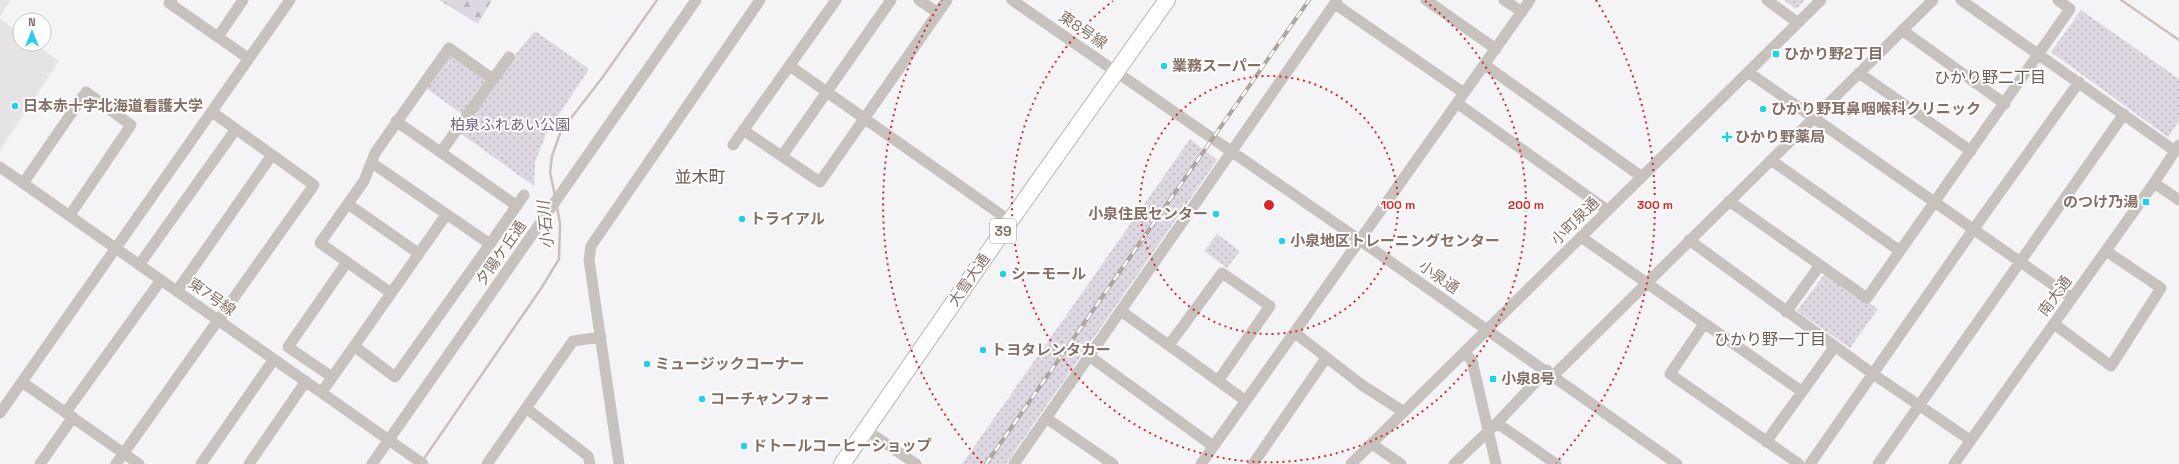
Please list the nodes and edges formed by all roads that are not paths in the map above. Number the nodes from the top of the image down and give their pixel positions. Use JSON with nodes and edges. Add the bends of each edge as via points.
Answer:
{"nodes":[{"id":1,"x":172,"y":0,"type":"edge"},
{"id":2,"x":243,"y":0,"type":"edge"},
{"id":3,"x":290,"y":0,"type":"edge"},
{"id":4,"x":696,"y":0,"type":"edge"},
{"id":5,"x":760,"y":0,"type":"edge"},
{"id":6,"x":836,"y":0,"type":"edge"},
{"id":7,"x":891,"y":0,"type":"edge"},
{"id":8,"x":919,"y":0,"type":"edge"},
{"id":9,"x":947,"y":0,"type":"edge"},
{"id":10,"x":1012,"y":0,"type":"edge"},
{"id":11,"x":1167,"y":0,"type":"edge"},
{"id":12,"x":1426,"y":0,"type":"edge"},
{"id":13,"x":1504,"y":0,"type":"edge"},
{"id":14,"x":1530,"y":0,"type":"edge"},
{"id":15,"x":1767,"y":0,"type":"edge"},
{"id":16,"x":1821,"y":0,"type":"edge"},
{"id":17,"x":1932,"y":0,"type":"edge"},
{"id":18,"x":1961,"y":0,"type":"edge"},
{"id":19,"x":2058,"y":0,"type":"edge"},
{"id":20,"x":1336,"y":2,"type":"edge"},
{"id":21,"x":1522,"y":12,"type":"junction"},
{"id":22,"x":938,"y":13,"type":"junction"},
{"id":23,"x":1798,"y":23,"type":"junction"},
{"id":24,"x":1902,"y":30,"type":"junction"},
{"id":25,"x":218,"y":37,"type":"junction"},
{"id":26,"x":1496,"y":49,"type":"junction"},
{"id":27,"x":2040,"y":54,"type":"junction"},
{"id":28,"x":509,"y":57,"type":"dead end"},
{"id":29,"x":248,"y":58,"type":"junction"},
{"id":30,"x":1485,"y":65,"type":"junction"},
{"id":31,"x":790,"y":66,"type":"junction"},
{"id":32,"x":1117,"y":71,"type":"junction"},
{"id":33,"x":1748,"y":72,"type":"junction"},
{"id":34,"x":1859,"y":73,"type":"junction"},
{"id":35,"x":493,"y":79,"type":"junction"},
{"id":36,"x":2079,"y":82,"type":"junction"},
{"id":37,"x":826,"y":92,"type":"junction"},
{"id":38,"x":1464,"y":93,"type":"junction"},
{"id":39,"x":1457,"y":102,"type":"junction"},
{"id":40,"x":2005,"y":104,"type":"junction"},
{"id":41,"x":212,"y":112,"type":"junction"},
{"id":42,"x":2124,"y":114,"type":"junction"},
{"id":43,"x":863,"y":118,"type":"junction"},
{"id":44,"x":1813,"y":118,"type":"junction"},
{"id":45,"x":396,"y":121,"type":"junction"},
{"id":46,"x":236,"y":129,"type":"junction"},
{"id":47,"x":743,"y":130,"type":"junction"},
{"id":48,"x":733,"y":145,"type":"dead end"},
{"id":49,"x":2177,"y":148,"type":"edge"},
{"id":50,"x":1971,"y":151,"type":"junction"},
{"id":51,"x":441,"y":152,"type":"junction"},
{"id":52,"x":1233,"y":152,"type":"junction"},
{"id":53,"x":272,"y":155,"type":"junction"},
{"id":54,"x":782,"y":156,"type":"junction"},
{"id":55,"x":1770,"y":160,"type":"junction"},
{"id":56,"x":372,"y":162,"type":"junction"},
{"id":57,"x":0,"y":166,"type":"edge"},
{"id":58,"x":1642,"y":176,"type":"junction"},
{"id":59,"x":24,"y":182,"type":"junction"},
{"id":60,"x":2154,"y":183,"type":"junction"},
{"id":61,"x":524,"y":195,"type":"dead end"},
{"id":62,"x":2179,"y":200,"type":"edge"},
{"id":63,"x":1729,"y":201,"type":"junction"},
{"id":64,"x":1934,"y":203,"type":"junction"},
{"id":65,"x":348,"y":204,"type":"junction"},
{"id":66,"x":517,"y":206,"type":"junction"},
{"id":67,"x":1607,"y":210,"type":"junction"},
{"id":68,"x":70,"y":215,"type":"junction"},
{"id":69,"x":446,"y":215,"type":"junction"},
{"id":70,"x":1010,"y":222,"type":"junction"},
{"id":71,"x":1973,"y":230,"type":"junction"},
{"id":72,"x":1581,"y":237,"type":"junction"},
{"id":73,"x":1689,"y":240,"type":"junction"},
{"id":74,"x":1361,"y":241,"type":"junction"},
{"id":75,"x":490,"y":244,"type":"junction"},
{"id":76,"x":114,"y":248,"type":"junction"},
{"id":77,"x":1900,"y":251,"type":"junction"},
{"id":78,"x":2106,"y":251,"type":"junction"},
{"id":79,"x":418,"y":253,"type":"junction"},
{"id":80,"x":346,"y":262,"type":"junction"},
{"id":81,"x":2019,"y":262,"type":"junction"},
{"id":82,"x":139,"y":265,"type":"junction"},
{"id":83,"x":1820,"y":265,"type":"junction"},
{"id":84,"x":161,"y":280,"type":"junction"},
{"id":85,"x":1647,"y":282,"type":"junction"},
{"id":86,"x":177,"y":291,"type":"junction"},
{"id":87,"x":391,"y":293,"type":"junction"},
{"id":88,"x":2072,"y":298,"type":"junction"},
{"id":89,"x":1121,"y":311,"type":"junction"},
{"id":90,"x":1786,"y":312,"type":"junction"},
{"id":91,"x":218,"y":320,"type":"junction"},
{"id":92,"x":1704,"y":324,"type":"junction"},
{"id":93,"x":2054,"y":324,"type":"junction"},
{"id":94,"x":1488,"y":330,"type":"junction"},
{"id":95,"x":1295,"y":333,"type":"junction"},
{"id":96,"x":601,"y":338,"type":"junction"},
{"id":97,"x":1168,"y":345,"type":"junction"},
{"id":98,"x":354,"y":346,"type":"junction"},
{"id":99,"x":1834,"y":346,"type":"junction"},
{"id":100,"x":1464,"y":352,"type":"junction"},
{"id":101,"x":1089,"y":356,"type":"junction"},
{"id":102,"x":1326,"y":358,"type":"junction"},
{"id":103,"x":274,"y":359,"type":"junction"},
{"id":104,"x":1550,"y":373,"type":"junction"},
{"id":105,"x":1874,"y":374,"type":"junction"},
{"id":106,"x":332,"y":377,"type":"junction"},
{"id":107,"x":306,"y":381,"type":"junction"},
{"id":108,"x":1218,"y":381,"type":"junction"},
{"id":109,"x":22,"y":382,"type":"junction"},
{"id":110,"x":1801,"y":391,"type":"junction"},
{"id":111,"x":322,"y":392,"type":"junction"},
{"id":112,"x":1246,"y":401,"type":"junction"},
{"id":113,"x":1919,"y":405,"type":"junction"},
{"id":114,"x":526,"y":408,"type":"junction"},
{"id":115,"x":1404,"y":412,"type":"junction"},
{"id":116,"x":0,"y":413,"type":"edge"},
{"id":117,"x":69,"y":415,"type":"junction"},
{"id":118,"x":1046,"y":418,"type":"junction"},
{"id":119,"x":1498,"y":423,"type":"junction"},
{"id":120,"x":866,"y":430,"type":"junction"},
{"id":121,"x":1489,"y":430,"type":"junction"},
{"id":122,"x":388,"y":440,"type":"junction"},
{"id":123,"x":1970,"y":440,"type":"junction"},
{"id":124,"x":1766,"y":442,"type":"junction"},
{"id":125,"x":1372,"y":444,"type":"junction"},
{"id":126,"x":1214,"y":446,"type":"junction"},
{"id":127,"x":124,"y":453,"type":"junction"},
{"id":128,"x":40,"y":464,"type":"edge"},
{"id":129,"x":116,"y":464,"type":"edge"},
{"id":130,"x":139,"y":464,"type":"edge"},
{"id":131,"x":201,"y":464,"type":"edge"},
{"id":132,"x":249,"y":464,"type":"edge"},
{"id":133,"x":372,"y":464,"type":"edge"},
{"id":134,"x":423,"y":464,"type":"edge"},
{"id":135,"x":487,"y":464,"type":"edge"},
{"id":136,"x":590,"y":464,"type":"edge"},
{"id":137,"x":618,"y":464,"type":"edge"},
{"id":138,"x":842,"y":464,"type":"edge"},
{"id":139,"x":916,"y":464,"type":"edge"},
{"id":140,"x":1014,"y":464,"type":"edge"},
{"id":141,"x":1113,"y":464,"type":"edge"},
{"id":142,"x":1201,"y":464,"type":"edge"},
{"id":143,"x":1253,"y":464,"type":"edge"},
{"id":144,"x":1351,"y":464,"type":"edge"},
{"id":145,"x":1401,"y":464,"type":"edge"},
{"id":146,"x":1454,"y":464,"type":"edge"},
{"id":147,"x":1496,"y":464,"type":"edge"},
{"id":148,"x":1556,"y":464,"type":"edge"},
{"id":149,"x":1677,"y":464,"type":"edge"},
{"id":150,"x":1798,"y":464,"type":"edge"},
{"id":151,"x":1810,"y":464,"type":"edge"},
{"id":152,"x":1878,"y":464,"type":"edge"},
{"id":153,"x":1954,"y":464,"type":"edge"}],
"edges":[{"from":1,"to":25,"type":"street","via":[[169,3]]},
{"from":2,"to":25,"type":"street"},
{"from":3,"to":29,"type":"street"},
{"from":4,"to":122,"type":"street","name":"夕陽ケ丘通"},
{"from":5,"to":96,"type":"street","via":[[591,246],[589,260]]},
{"from":6,"to":31,"type":"street"},
{"from":7,"to":37,"type":"street"},
{"from":8,"to":22,"type":"street"},
{"from":9,"to":22,"type":"street"},
{"from":10,"to":32,"type":"street","name":"東8号線"},
{"from":11,"to":32,"type":"highway","name":"大雪大通","number":"39"},
{"from":12,"to":26,"type":"street"},
{"from":13,"to":21,"type":"street"},
{"from":14,"to":21,"type":"street"},
{"from":15,"to":23,"type":"street"},
{"from":16,"to":23,"type":"street","name":"小町泉通"},
{"from":17,"to":24,"type":"street"},
{"from":18,"to":27,"type":"street"},
{"from":19,"to":27,"type":"street","via":[[2070,9]]},
{"from":20,"to":38,"type":"street"},
{"from":20,"to":52,"type":"street"},
{"from":21,"to":26,"type":"street"},
{"from":22,"to":43,"type":"street"},
{"from":23,"to":33,"type":"street","name":"小町泉通"},
{"from":24,"to":34,"type":"street"},
{"from":24,"to":40,"type":"street"},
{"from":25,"to":29,"type":"street"},
{"from":26,"to":30,"type":"street"},
{"from":27,"to":36,"type":"street"},
{"from":27,"to":40,"type":"street"},
{"from":28,"to":35,"type":"street"},
{"from":29,"to":41,"type":"street"},
{"from":30,"to":38,"type":"street"},
{"from":30,"to":58,"type":"street"},
{"from":31,"to":37,"type":"street"},
{"from":31,"to":47,"type":"street"},
{"from":32,"to":52,"type":"street","name":"小泉通","via":[[1149,96]]},
{"from":32,"to":70,"type":"highway","name":"大雪大通","number":"39"},
{"from":33,"to":44,"type":"street"},
{"from":33,"to":58,"type":"street","name":"小町泉通"},
{"from":34,"to":44,"type":"street"},
{"from":34,"to":50,"type":"street"},
{"from":35,"to":45,"type":"street","via":[[449,48]]},
{"from":35,"to":51,"type":"street"},
{"from":36,"to":42,"type":"street"},
{"from":36,"to":71,"type":"street"},
{"from":37,"to":43,"type":"street"},
{"from":37,"to":54,"type":"street"},
{"from":38,"to":39,"type":"street"},
{"from":39,"to":67,"type":"street"},
{"from":39,"to":74,"type":"street"},
{"from":40,"to":50,"type":"street"},
{"from":41,"to":46,"type":"street"},
{"from":41,"to":76,"type":"street"},
{"from":42,"to":49,"type":"street"},
{"from":42,"to":81,"type":"street"},
{"from":43,"to":54,"type":"street","via":[[820,182]]},
{"from":43,"to":70,"type":"street"},
{"from":44,"to":55,"type":"street"},
{"from":44,"to":64,"type":"street"},
{"from":45,"to":51,"type":"street"},
{"from":45,"to":56,"type":"street"},
{"from":46,"to":53,"type":"street"},
{"from":46,"to":82,"type":"street"},
{"from":47,"to":48,"type":"street"},
{"from":47,"to":54,"type":"street"},
{"from":49,"to":60,"type":"street","name":"南大通"},
{"from":50,"to":64,"type":"street"},
{"from":51,"to":66,"type":"street"},
{"from":52,"to":74,"type":"street","name":"小泉通"},
{"from":52,"to":89,"type":"street"},
{"from":53,"to":86,"type":"street"},
{"from":53,"to":91,"type":"street","via":[[314,184]]},
{"from":55,"to":63,"type":"street"},
{"from":55,"to":77,"type":"street"},
{"from":56,"to":65,"type":"street","via":[[364,181]]},
{"from":56,"to":69,"type":"street"},
{"from":57,"to":59,"type":"street","name":"東7号線"},
{"from":58,"to":67,"type":"street","name":"小町泉通"},
{"from":59,"to":68,"type":"street","name":"東7号線"},
{"from":59,"to":68,"type":"street","via":[[86,92],[131,125]]},
{"from":60,"to":62,"type":"street"},
{"from":60,"to":78,"type":"street","name":"南大通"},
{"from":61,"to":66,"type":"street"},
{"from":63,"to":73,"type":"street"},
{"from":63,"to":83,"type":"street"},
{"from":64,"to":71,"type":"street"},
{"from":64,"to":77,"type":"street"},
{"from":65,"to":79,"type":"street"},
{"from":65,"to":80,"type":"street","via":[[320,243]]},
{"from":66,"to":75,"type":"street"},
{"from":67,"to":72,"type":"street","name":"小町泉通"},
{"from":68,"to":76,"type":"street","name":"東7号線"},
{"from":69,"to":75,"type":"street"},
{"from":69,"to":79,"type":"street"},
{"from":70,"to":120,"type":"highway","name":"大雪大通","number":"39"},
{"from":71,"to":81,"type":"street"},
{"from":71,"to":105,"type":"street"},
{"from":72,"to":85,"type":"street"},
{"from":72,"to":94,"type":"street","name":"小町泉通"},
{"from":73,"to":85,"type":"street"},
{"from":73,"to":90,"type":"street"},
{"from":74,"to":94,"type":"street","name":"小泉通"},
{"from":74,"to":95,"type":"street"},
{"from":75,"to":98,"type":"street","via":[[395,377]]},
{"from":76,"to":82,"type":"street","name":"東7号線"},
{"from":76,"to":109,"type":"street"},
{"from":77,"to":83,"type":"street","via":[[1867,298]]},
{"from":78,"to":88,"type":"street","name":"南大通"},
{"from":78,"to":93,"type":"street","via":[[2161,288],[2111,366]]},
{"from":79,"to":87,"type":"street"},
{"from":80,"to":87,"type":"street"},
{"from":80,"to":106,"type":"street","via":[[288,347]]},
{"from":81,"to":88,"type":"street"},
{"from":81,"to":113,"type":"street"},
{"from":82,"to":84,"type":"street","name":"東7号線"},
{"from":83,"to":90,"type":"street"},
{"from":84,"to":86,"type":"street","name":"東7号線"},
{"from":84,"to":117,"type":"street"},
{"from":85,"to":92,"type":"street"},
{"from":85,"to":104,"type":"street"},
{"from":86,"to":91,"type":"street","name":"東7号線"},
{"from":87,"to":98,"type":"street"},
{"from":88,"to":93,"type":"street","name":"南大通"},
{"from":89,"to":97,"type":"street"},
{"from":89,"to":101,"type":"street"},
{"from":90,"to":99,"type":"street"},
{"from":91,"to":103,"type":"street","name":"東7号線"},
{"from":91,"to":127,"type":"street"},
{"from":92,"to":110,"type":"street"},
{"from":92,"to":124,"type":"street","via":[[1670,374]]},
{"from":93,"to":123,"type":"street","name":"南大通"},
{"from":94,"to":100,"type":"street","name":"小町泉通"},
{"from":94,"to":104,"type":"street","name":"小泉通"},
{"from":95,"to":102,"type":"street"},
{"from":95,"to":112,"type":"street"},
{"from":96,"to":114,"type":"street","via":[[573,341]]},
{"from":96,"to":137,"type":"street"},
{"from":97,"to":108,"type":"street"},
{"from":97,"to":108,"type":"street","via":[[1222,273],[1270,306]]},
{"from":98,"to":106,"type":"street"},
{"from":99,"to":105,"type":"street"},
{"from":99,"to":110,"type":"street"},
{"from":100,"to":115,"type":"street","name":"小町泉通"},
{"from":100,"to":121,"type":"street","via":[[1472,361]]},
{"from":101,"to":118,"type":"street"},
{"from":101,"to":126,"type":"street"},
{"from":102,"to":115,"type":"street"},
{"from":102,"to":143,"type":"street"},
{"from":103,"to":107,"type":"street","name":"東7号線"},
{"from":103,"to":131,"type":"street"},
{"from":104,"to":119,"type":"street"},
{"from":104,"to":149,"type":"street","name":"小泉通"},
{"from":105,"to":113,"type":"street"},
{"from":105,"to":151,"type":"street"},
{"from":106,"to":111,"type":"street"},
{"from":107,"to":111,"type":"street","name":"東7号線"},
{"from":107,"to":132,"type":"street"},
{"from":108,"to":112,"type":"street"},
{"from":109,"to":116,"type":"street"},
{"from":109,"to":117,"type":"street"},
{"from":110,"to":124,"type":"street"},
{"from":111,"to":122,"type":"street","name":"東7号線"},
{"from":112,"to":126,"type":"street"},
{"from":113,"to":123,"type":"street"},
{"from":113,"to":152,"type":"street"},
{"from":114,"to":135,"type":"street"},
{"from":114,"to":136,"type":"street","via":[[588,456]]},
{"from":115,"to":125,"type":"street","name":"小町泉通"},
{"from":117,"to":127,"type":"street"},
{"from":117,"to":128,"type":"street"},
{"from":118,"to":140,"type":"street"},
{"from":118,"to":141,"type":"street"},
{"from":119,"to":121,"type":"street"},
{"from":119,"to":148,"type":"street"},
{"from":120,"to":138,"type":"highway","name":"大雪大通","number":"39"},
{"from":120,"to":139,"type":"street"},
{"from":121,"to":146,"type":"street"},
{"from":121,"to":147,"type":"street"},
{"from":122,"to":133,"type":"street","name":"夕陽ケ丘通"},
{"from":122,"to":134,"type":"street","name":"東7号線"},
{"from":123,"to":153,"type":"street","name":"南大通"},
{"from":124,"to":150,"type":"street"},
{"from":125,"to":144,"type":"street","name":"小町泉通"},
{"from":125,"to":145,"type":"street"},
{"from":126,"to":142,"type":"street"},
{"from":127,"to":129,"type":"street"},
{"from":127,"to":130,"type":"street"}]}
